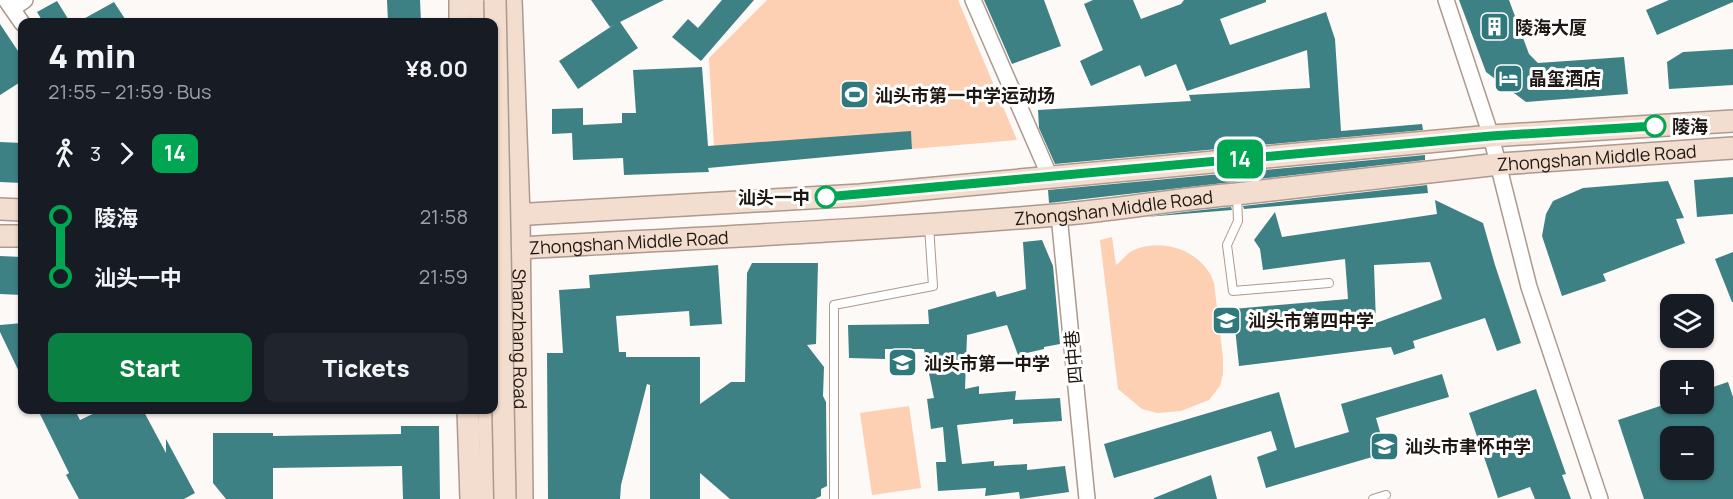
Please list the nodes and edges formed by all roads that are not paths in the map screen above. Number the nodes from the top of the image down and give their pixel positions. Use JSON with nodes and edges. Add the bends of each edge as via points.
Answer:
{"nodes":[{"id":1,"x":460,"y":0,"type":"edge"},
{"id":2,"x":480,"y":0,"type":"edge"},
{"id":3,"x":495,"y":0,"type":"edge"},
{"id":4,"x":511,"y":0,"type":"edge"},
{"id":5,"x":973,"y":0,"type":"edge"},
{"id":6,"x":1446,"y":0,"type":"edge"},
{"id":7,"x":15,"y":3,"type":"edge"},
{"id":8,"x":20,"y":18,"type":"edge"},
{"id":9,"x":460,"y":18,"type":"edge"},
{"id":10,"x":481,"y":18,"type":"edge"},
{"id":11,"x":495,"y":18,"type":"edge"},
{"id":12,"x":1733,"y":121,"type":"edge"},
{"id":13,"x":1491,"y":136,"type":"junction"},
{"id":14,"x":1733,"y":148,"type":"edge"},
{"id":15,"x":498,"y":150,"type":"edge"},
{"id":16,"x":1499,"y":164,"type":"junction"},
{"id":17,"x":1050,"y":177,"type":"junction"},
{"id":18,"x":1236,"y":194,"type":"junction"},
{"id":19,"x":0,"y":209,"type":"edge"},
{"id":20,"x":18,"y":210,"type":"edge"},
{"id":21,"x":519,"y":215,"type":"junction"},
{"id":22,"x":1059,"y":215,"type":"junction"},
{"id":23,"x":498,"y":216,"type":"edge"},
{"id":24,"x":928,"y":225,"type":"junction"},
{"id":25,"x":0,"y":236,"type":"edge"},
{"id":26,"x":18,"y":236,"type":"edge"},
{"id":27,"x":498,"y":247,"type":"edge"},
{"id":28,"x":519,"y":248,"type":"junction"},
{"id":29,"x":1329,"y":284,"type":"dead end"},
{"id":30,"x":468,"y":414,"type":"edge"},
{"id":31,"x":489,"y":414,"type":"edge"},
{"id":32,"x":1386,"y":495,"type":"dead end"},
{"id":33,"x":471,"y":499,"type":"edge"},
{"id":34,"x":491,"y":499,"type":"edge"},
{"id":35,"x":505,"y":499,"type":"edge"},
{"id":36,"x":522,"y":499,"type":"edge"},
{"id":37,"x":834,"y":499,"type":"edge"},
{"id":38,"x":1086,"y":499,"type":"edge"},
{"id":39,"x":1374,"y":499,"type":"edge"},
{"id":40,"x":1600,"y":499,"type":"edge"}],
"edges":[{"from":1,"to":9,"type":"main road"},
{"from":2,"to":10,"type":"main road"},
{"from":3,"to":11,"type":"main road","name":"Shanzhang Road","bridge":true},
{"from":4,"to":21,"type":"main road","name":"Shanzhang Road"},
{"from":5,"to":17,"type":"street"},
{"from":6,"to":13,"type":"street"},
{"from":7,"to":8,"type":"street"},
{"from":12,"to":13,"type":"main road","name":"Zhongshan Middle Road"},
{"from":13,"to":16,"type":"street"},
{"from":13,"to":17,"type":"main road","name":"Zhongshan Middle Road"},
{"from":14,"to":16,"type":"main road","name":"Zhongshan Middle Road"},
{"from":15,"to":35,"type":"main road","name":"Shanzhang Road","bridge":true},
{"from":16,"to":18,"type":"main road","name":"Zhongshan Middle Road"},
{"from":16,"to":40,"type":"street","via":[[1529,286]]},
{"from":17,"to":21,"type":"main road","name":"Zhongshan Middle Road","via":[[860,195]]},
{"from":18,"to":22,"type":"main road","name":"Zhongshan Middle Road"},
{"from":18,"to":29,"type":"lane","via":[[1238,221],[1227,245],[1233,291]]},
{"from":19,"to":20,"type":"main road"},
{"from":21,"to":23,"type":"main road","name":"Zhongshan Middle Road"},
{"from":21,"to":28,"type":"main road","name":"Shanzhang Road"},
{"from":22,"to":24,"type":"main road","name":"Zhongshan Middle Road"},
{"from":22,"to":38,"type":"street","name":"四中巷"},
{"from":24,"to":28,"type":"main road","name":"Zhongshan Middle Road"},
{"from":24,"to":37,"type":"lane","via":[[933,286],[834,305]]},
{"from":25,"to":26,"type":"main road"},
{"from":27,"to":28,"type":"main road","name":"Zhongshan Middle Road"},
{"from":28,"to":36,"type":"main road","name":"Shanzhang Road"},
{"from":30,"to":33,"type":"main road"},
{"from":31,"to":34,"type":"main road","name":"Shanzhang Road"},
{"from":32,"to":39,"type":"lane"}]}
